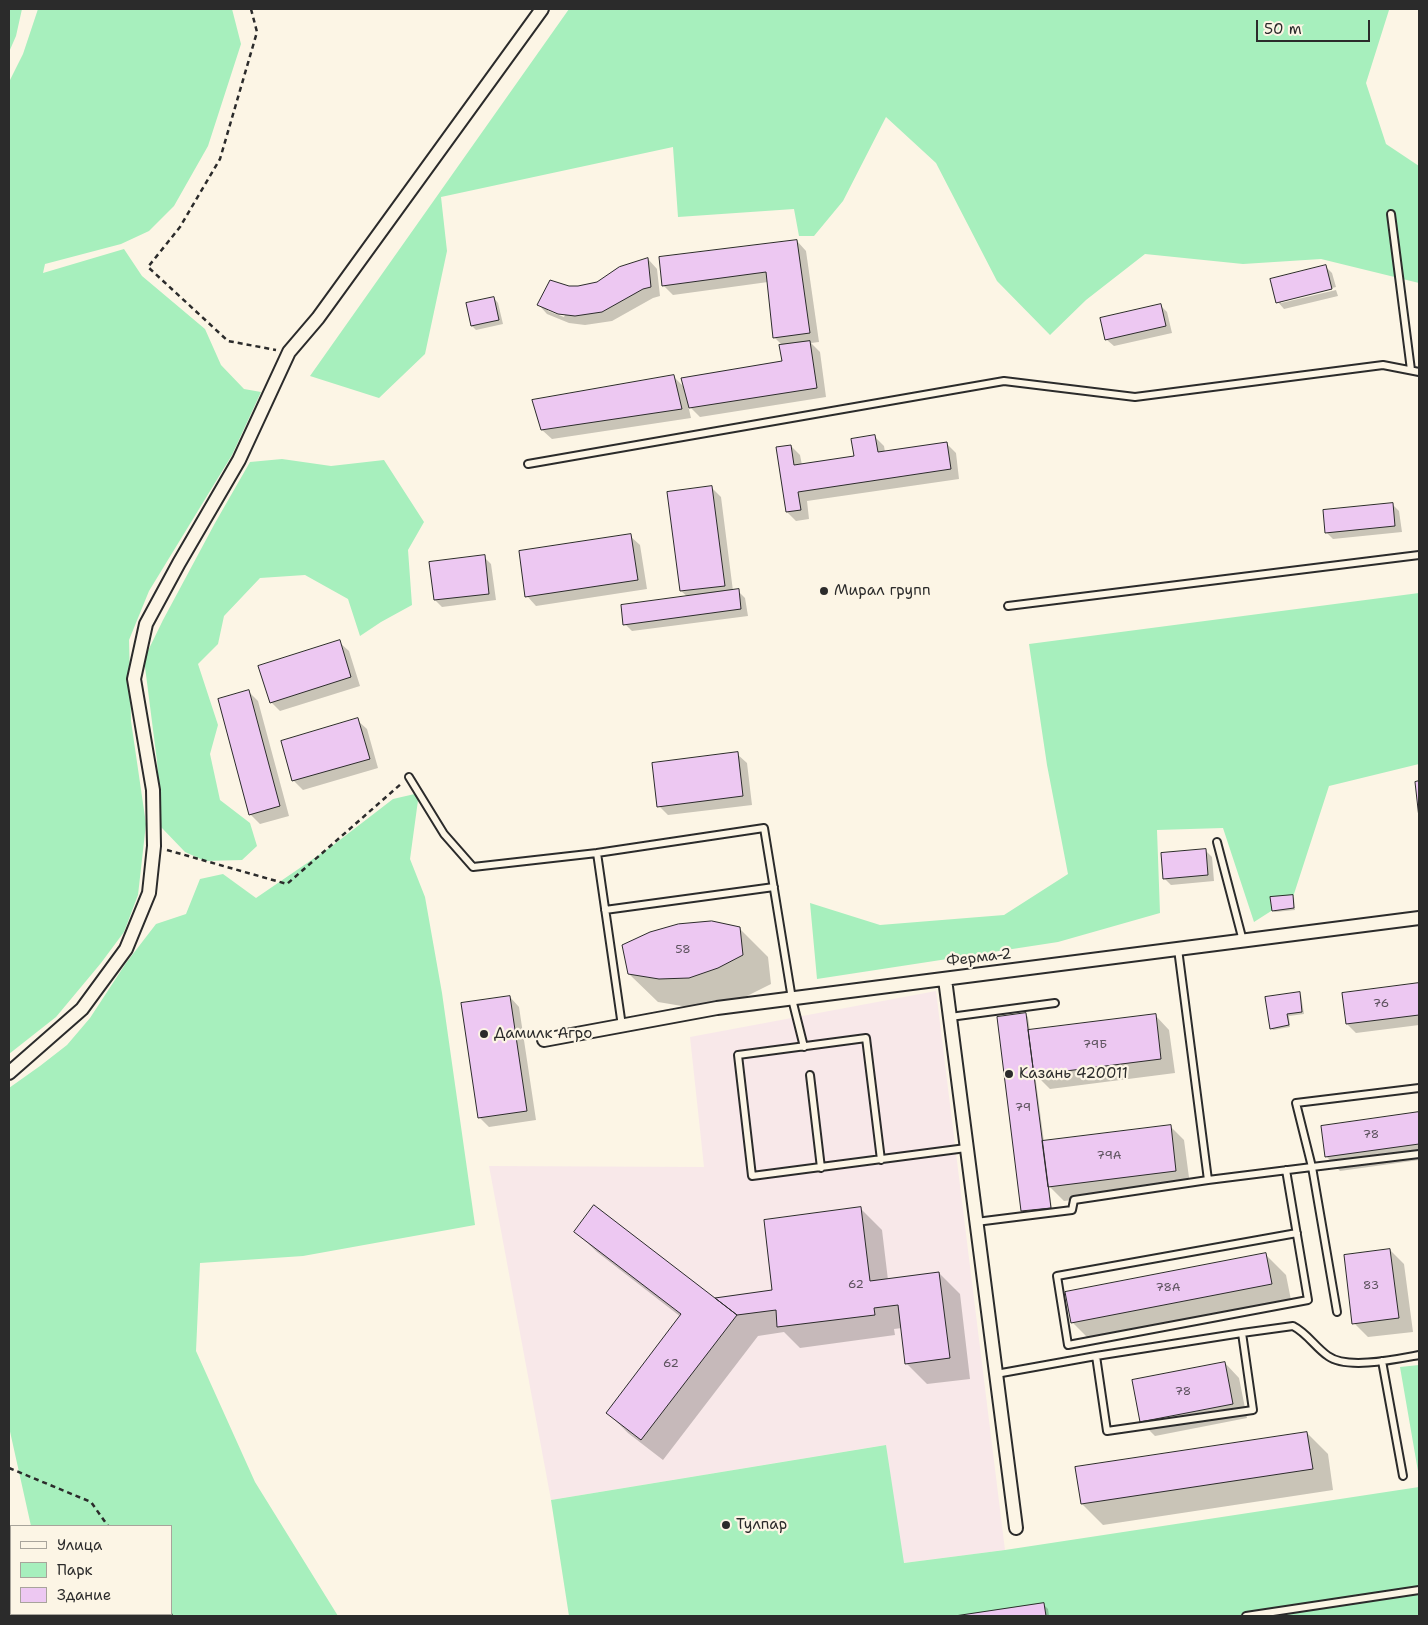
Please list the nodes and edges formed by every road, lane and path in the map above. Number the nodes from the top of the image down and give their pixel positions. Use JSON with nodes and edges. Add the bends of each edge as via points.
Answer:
{"nodes":[{"id":1,"x":251,"y":9,"type":"edge"},
{"id":2,"x":542,"y":9,"type":"edge"},
{"id":3,"x":1391,"y":214,"type":"dead end"},
{"id":4,"x":289,"y":352,"type":"junction"},
{"id":5,"x":1411,"y":370,"type":"junction"},
{"id":6,"x":1419,"y":372,"type":"edge"},
{"id":7,"x":528,"y":464,"type":"dead end"},
{"id":8,"x":1419,"y":555,"type":"edge"},
{"id":9,"x":1008,"y":606,"type":"dead end"},
{"id":10,"x":409,"y":777,"type":"joint"},
{"id":11,"x":1217,"y":842,"type":"dead end"},
{"id":12,"x":154,"y":846,"type":"junction"},
{"id":13,"x":597,"y":853,"type":"junction"},
{"id":14,"x":774,"y":887,"type":"junction"},
{"id":15,"x":605,"y":910,"type":"junction"},
{"id":16,"x":1419,"y":918,"type":"edge"},
{"id":17,"x":1243,"y":941,"type":"junction"},
{"id":18,"x":1178,"y":949,"type":"junction"},
{"id":19,"x":945,"y":979,"type":"junction"},
{"id":20,"x":792,"y":999,"type":"junction"},
{"id":21,"x":1055,"y":1003,"type":"dead end"},
{"id":22,"x":950,"y":1017,"type":"junction"},
{"id":23,"x":622,"y":1026,"type":"junction"},
{"id":24,"x":544,"y":1040,"type":"dead end"},
{"id":25,"x":804,"y":1047,"type":"junction"},
{"id":26,"x":9,"y":1074,"type":"edge"},
{"id":27,"x":810,"y":1075,"type":"dead end"},
{"id":28,"x":1419,"y":1088,"type":"edge"},
{"id":29,"x":966,"y":1148,"type":"junction"},
{"id":30,"x":1419,"y":1154,"type":"edge"},
{"id":31,"x":881,"y":1160,"type":"junction"},
{"id":32,"x":1312,"y":1167,"type":"junction"},
{"id":33,"x":821,"y":1168,"type":"junction"},
{"id":34,"x":1286,"y":1170,"type":"junction"},
{"id":35,"x":1208,"y":1180,"type":"junction"},
{"id":36,"x":976,"y":1222,"type":"junction"},
{"id":37,"x":1297,"y":1233,"type":"junction"},
{"id":38,"x":1337,"y":1312,"type":"dead end"},
{"id":39,"x":1242,"y":1333,"type":"junction"},
{"id":40,"x":1419,"y":1354,"type":"edge"},
{"id":41,"x":1096,"y":1356,"type":"junction"},
{"id":42,"x":1382,"y":1362,"type":"junction"},
{"id":43,"x":996,"y":1374,"type":"junction"},
{"id":44,"x":9,"y":1468,"type":"edge"},
{"id":45,"x":1403,"y":1476,"type":"dead end"},
{"id":46,"x":107,"y":1525,"type":"edge"},
{"id":47,"x":1016,"y":1528,"type":"dead end"},
{"id":48,"x":1419,"y":1590,"type":"edge"},
{"id":49,"x":1246,"y":1616,"type":"edge"}],
"edges":[{"from":1,"to":4,"type":"path","via":[[257,32],[220,159],[180,227],[148,267],[228,341]]},
{"from":2,"to":4,"type":"street","via":[[318,318]]},
{"from":3,"to":5,"type":"lane"},
{"from":4,"to":12,"type":"street","via":[[239,460],[146,624],[134,679],[153,790]]},
{"from":5,"to":6,"type":"lane"},
{"from":5,"to":7,"type":"lane","via":[[1383,364],[1135,397],[1004,381]]},
{"from":8,"to":9,"type":"lane"},
{"from":10,"to":12,"type":"path","via":[[287,884]]},
{"from":10,"to":13,"type":"lane","via":[[444,834],[473,866]]},
{"from":11,"to":17,"type":"lane"},
{"from":12,"to":26,"type":"street","via":[[149,894],[126,949],[82,1009]]},
{"from":13,"to":14,"type":"lane","via":[[764,828]]},
{"from":13,"to":15,"type":"lane"},
{"from":14,"to":15,"type":"lane"},
{"from":14,"to":20,"type":"lane"},
{"from":15,"to":23,"type":"lane"},
{"from":16,"to":17,"type":"street","name":"Ферма-2"},
{"from":17,"to":18,"type":"street","name":"Ферма-2"},
{"from":18,"to":19,"type":"street","name":"Ферма-2"},
{"from":18,"to":35,"type":"lane"},
{"from":19,"to":20,"type":"street","name":"Ферма-2"},
{"from":19,"to":22,"type":"street"},
{"from":20,"to":23,"type":"street","name":"Ферма-2","via":[[717,1008]]},
{"from":20,"to":25,"type":"lane"},
{"from":21,"to":22,"type":"lane"},
{"from":22,"to":29,"type":"street"},
{"from":23,"to":24,"type":"street","name":"Ферма-2"},
{"from":25,"to":31,"type":"lane","via":[[866,1038]]},
{"from":25,"to":33,"type":"lane","via":[[738,1054],[752,1176]]},
{"from":27,"to":33,"type":"lane"},
{"from":28,"to":32,"type":"lane","via":[[1296,1103]]},
{"from":29,"to":31,"type":"lane"},
{"from":29,"to":36,"type":"street"},
{"from":30,"to":32,"type":"lane"},
{"from":31,"to":33,"type":"lane"},
{"from":32,"to":34,"type":"lane"},
{"from":32,"to":38,"type":"lane"},
{"from":34,"to":35,"type":"lane"},
{"from":34,"to":37,"type":"lane"},
{"from":35,"to":36,"type":"lane","via":[[1074,1200],[1072,1210]]},
{"from":36,"to":43,"type":"street"},
{"from":37,"to":37,"type":"lane","via":[[1056,1276],[1068,1344],[1308,1300]]},
{"from":39,"to":41,"type":"lane"},
{"from":39,"to":41,"type":"lane","via":[[1253,1410],[1107,1431]]},
{"from":39,"to":42,"type":"lane","via":[[1293,1326],[1329,1357],[1346,1362]]},
{"from":40,"to":42,"type":"lane"},
{"from":41,"to":43,"type":"lane"},
{"from":42,"to":45,"type":"lane"},
{"from":43,"to":47,"type":"street"},
{"from":44,"to":46,"type":"path","via":[[91,1502]]},
{"from":48,"to":49,"type":"lane"}]}
